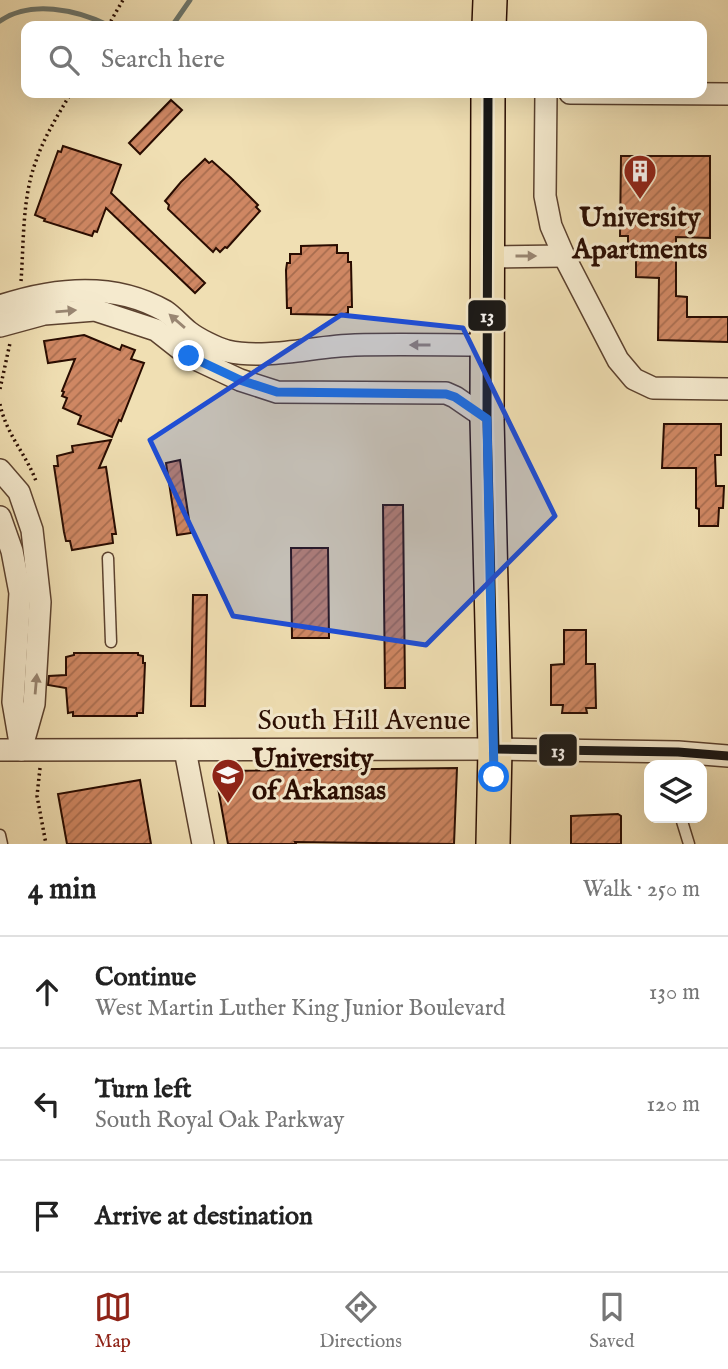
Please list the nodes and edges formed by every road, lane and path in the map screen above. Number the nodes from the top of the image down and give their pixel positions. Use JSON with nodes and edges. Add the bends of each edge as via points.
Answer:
{"nodes":[{"id":1,"x":123,"y":0,"type":"edge"},
{"id":2,"x":490,"y":0,"type":"edge"},
{"id":3,"x":111,"y":21,"type":"edge"},
{"id":4,"x":489,"y":21,"type":"edge"},
{"id":5,"x":707,"y":93,"type":"edge"},
{"id":6,"x":728,"y":93,"type":"edge"},
{"id":7,"x":68,"y":98,"type":"edge"},
{"id":8,"x":488,"y":98,"type":"edge"},
{"id":9,"x":547,"y":98,"type":"edge"},
{"id":10,"x":27,"y":193,"type":"dead end"},
{"id":11,"x":564,"y":256,"type":"junction"},
{"id":12,"x":488,"y":257,"type":"junction"},
{"id":13,"x":0,"y":306,"type":"edge"},
{"id":14,"x":0,"y":326,"type":"edge"},
{"id":15,"x":488,"y":345,"type":"junction"},
{"id":16,"x":728,"y":389,"type":"edge"},
{"id":17,"x":487,"y":419,"type":"junction"},
{"id":18,"x":0,"y":470,"type":"edge"},
{"id":19,"x":0,"y":517,"type":"edge"},
{"id":20,"x":108,"y":558,"type":"dead end"},
{"id":21,"x":111,"y":642,"type":"dead end"},
{"id":22,"x":495,"y":749,"type":"junction"},
{"id":23,"x":10,"y":750,"type":"edge"},
{"id":24,"x":44,"y":750,"type":"junction"},
{"id":25,"x":185,"y":750,"type":"junction"},
{"id":26,"x":728,"y":756,"type":"edge"},
{"id":27,"x":678,"y":759,"type":"edge"},
{"id":28,"x":683,"y":823,"type":"edge"},
{"id":29,"x":0,"y":835,"type":"edge"},
{"id":30,"x":2,"y":844,"type":"edge"},
{"id":31,"x":46,"y":844,"type":"edge"},
{"id":32,"x":203,"y":844,"type":"edge"},
{"id":33,"x":493,"y":844,"type":"edge"},
{"id":34,"x":689,"y":844,"type":"edge"}],
"edges":[{"from":1,"to":3,"type":"path"},
{"from":2,"to":4,"type":"main road"},
{"from":5,"to":6,"type":"street"},
{"from":7,"to":10,"type":"path","via":[[34,163]]},
{"from":8,"to":12,"type":"main road"},
{"from":9,"to":11,"type":"street","via":[[545,195]]},
{"from":12,"to":11,"type":"street","one_way":true},
{"from":11,"to":16,"type":"street","via":[[618,360],[634,379],[653,388]]},
{"from":12,"to":15,"type":"main road"},
{"from":15,"to":13,"type":"street","one_way":true,"via":[[352,345],[274,354],[227,351],[191,334],[166,312],[107,292],[66,290]]},
{"from":14,"to":17,"type":"street","one_way":true,"via":[[44,314],[95,310],[156,330],[189,356],[277,392],[446,394]]},
{"from":15,"to":17,"type":"main road"},
{"from":17,"to":22,"type":"main road"},
{"from":23,"to":18,"type":"street","one_way":true,"via":[[34,704],[40,602],[32,530],[19,492]]},
{"from":19,"to":23,"type":"street","via":[[20,593]]},
{"from":20,"to":21,"type":"lane"},
{"from":22,"to":25,"type":"street","name":"South Hill Avenue"},
{"from":22,"to":27,"type":"street","name":"South Hill Avenue"},
{"from":22,"to":33,"type":"main road"},
{"from":23,"to":24,"type":"street","name":"South Hill Avenue"},
{"from":24,"to":25,"type":"street","name":"South Hill Avenue"},
{"from":24,"to":31,"type":"path","via":[[37,796]]},
{"from":25,"to":32,"type":"street"},
{"from":26,"to":27,"type":"street","name":"South Hill Avenue"},
{"from":28,"to":34,"type":"lane"},
{"from":29,"to":30,"type":"lane"}]}
